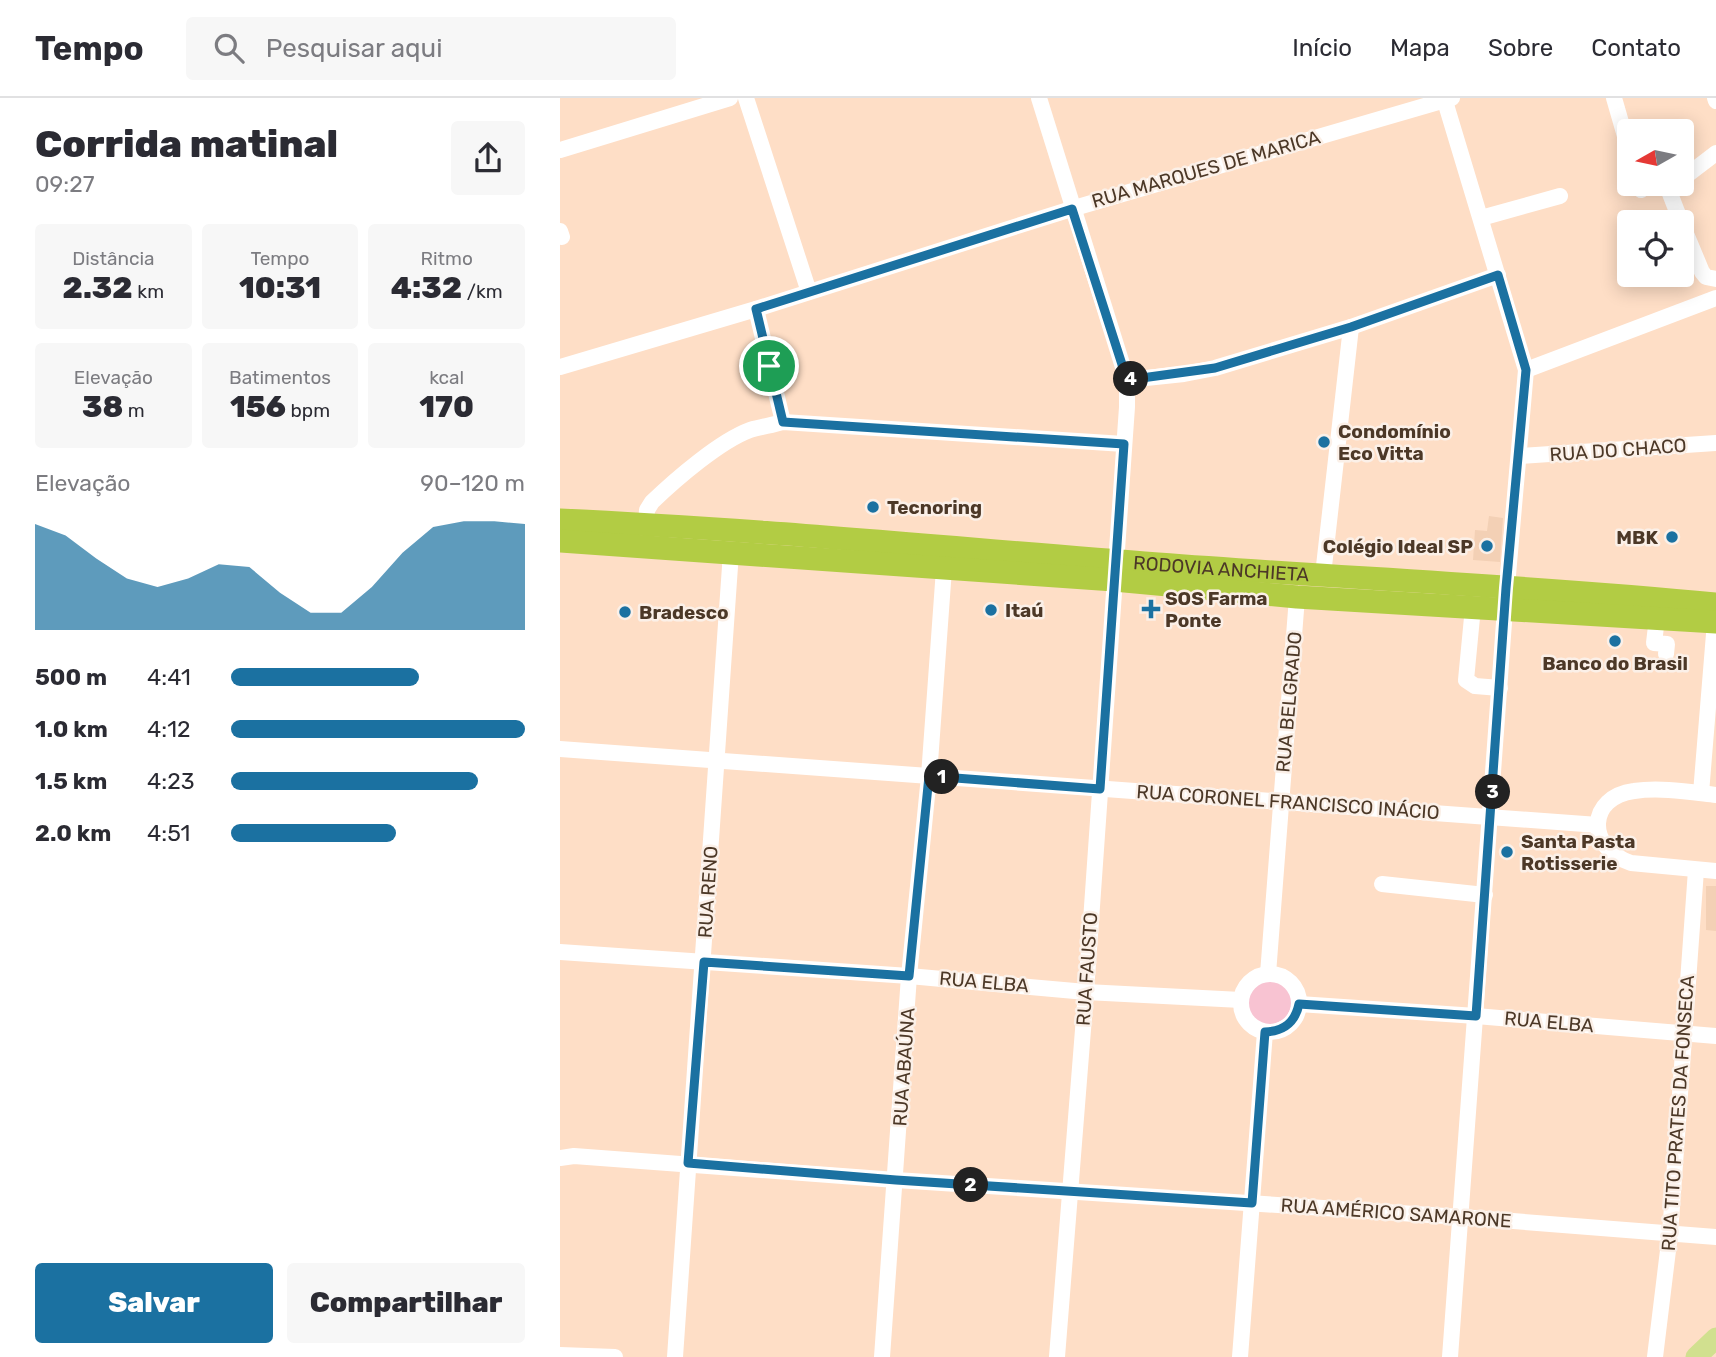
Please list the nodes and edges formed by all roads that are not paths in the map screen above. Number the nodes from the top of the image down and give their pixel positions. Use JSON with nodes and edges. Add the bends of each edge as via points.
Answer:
{"nodes":[{"id":1,"x":730,"y":98,"type":"edge"},
{"id":2,"x":746,"y":98,"type":"edge"},
{"id":3,"x":1039,"y":98,"type":"edge"},
{"id":4,"x":1614,"y":98,"type":"edge"},
{"id":5,"x":1447,"y":99,"type":"edge"},
{"id":6,"x":1620,"y":119,"type":"edge"},
{"id":7,"x":560,"y":150,"type":"edge"},
{"id":8,"x":1716,"y":153,"type":"edge"},
{"id":9,"x":1694,"y":170,"type":"edge"},
{"id":10,"x":1560,"y":196,"type":"dead end"},
{"id":11,"x":1072,"y":209,"type":"junction"},
{"id":12,"x":1481,"y":218,"type":"junction"},
{"id":13,"x":1694,"y":253,"type":"edge"},
{"id":14,"x":1694,"y":265,"type":"edge"},
{"id":15,"x":1498,"y":275,"type":"junction"},
{"id":16,"x":1716,"y":279,"type":"edge"},
{"id":17,"x":809,"y":292,"type":"junction"},
{"id":18,"x":1712,"y":300,"type":"edge"},
{"id":19,"x":756,"y":309,"type":"junction"},
{"id":20,"x":1351,"y":327,"type":"junction"},
{"id":21,"x":560,"y":367,"type":"edge"},
{"id":22,"x":1526,"y":370,"type":"junction"},
{"id":23,"x":1127,"y":380,"type":"junction"},
{"id":24,"x":783,"y":422,"type":"junction"},
{"id":25,"x":1716,"y":443,"type":"edge"},
{"id":26,"x":1124,"y":444,"type":"junction"},
{"id":27,"x":1520,"y":456,"type":"junction"},
{"id":28,"x":560,"y":520,"type":"edge"},
{"id":29,"x":646,"y":524,"type":"junction"},
{"id":30,"x":560,"y":541,"type":"edge"},
{"id":31,"x":731,"y":552,"type":"junction"},
{"id":32,"x":944,"y":569,"type":"junction"},
{"id":33,"x":1114,"y":570,"type":"junction"},
{"id":34,"x":1323,"y":575,"type":"junction"},
{"id":35,"x":1297,"y":597,"type":"junction"},
{"id":36,"x":1505,"y":598,"type":"junction"},
{"id":37,"x":1473,"y":607,"type":"junction"},
{"id":38,"x":1716,"y":616,"type":"edge"},
{"id":39,"x":1657,"y":618,"type":"junction"},
{"id":40,"x":1665,"y":654,"type":"dead end"},
{"id":41,"x":1500,"y":688,"type":"junction"},
{"id":42,"x":560,"y":748,"type":"edge"},
{"id":43,"x":716,"y":759,"type":"junction"},
{"id":44,"x":929,"y":776,"type":"junction"},
{"id":45,"x":1100,"y":789,"type":"junction"},
{"id":46,"x":1709,"y":794,"type":"edge"},
{"id":47,"x":1280,"y":801,"type":"junction"},
{"id":48,"x":1491,"y":816,"type":"junction"},
{"id":49,"x":1598,"y":825,"type":"junction"},
{"id":50,"x":1696,"y":870,"type":"junction"},
{"id":51,"x":1716,"y":871,"type":"edge"},
{"id":52,"x":1382,"y":884,"type":"dead end"},
{"id":53,"x":1485,"y":895,"type":"junction"},
{"id":54,"x":560,"y":952,"type":"edge"},
{"id":55,"x":704,"y":962,"type":"junction"},
{"id":56,"x":1268,"y":974,"type":"junction"},
{"id":57,"x":909,"y":976,"type":"junction"},
{"id":58,"x":1086,"y":992,"type":"junction"},
{"id":59,"x":1241,"y":1000,"type":"junction"},
{"id":60,"x":1299,"y":1004,"type":"junction"},
{"id":61,"x":1476,"y":1016,"type":"junction"},
{"id":62,"x":1265,"y":1032,"type":"junction"},
{"id":63,"x":1685,"y":1033,"type":"junction"},
{"id":64,"x":1716,"y":1036,"type":"edge"},
{"id":65,"x":565,"y":1155,"type":"edge"},
{"id":66,"x":688,"y":1163,"type":"junction"},
{"id":67,"x":896,"y":1180,"type":"junction"},
{"id":68,"x":1071,"y":1191,"type":"junction"},
{"id":69,"x":1252,"y":1203,"type":"junction"},
{"id":70,"x":1461,"y":1216,"type":"junction"},
{"id":71,"x":1670,"y":1234,"type":"junction"},
{"id":72,"x":1716,"y":1237,"type":"edge"},
{"id":73,"x":1716,"y":1338,"type":"edge"},
{"id":74,"x":560,"y":1355,"type":"edge"},
{"id":75,"x":1655,"y":1356,"type":"edge"},
{"id":76,"x":615,"y":1357,"type":"edge"},
{"id":77,"x":675,"y":1357,"type":"edge"},
{"id":78,"x":882,"y":1357,"type":"edge"},
{"id":79,"x":1057,"y":1357,"type":"edge"},
{"id":80,"x":1240,"y":1357,"type":"edge"},
{"id":81,"x":1450,"y":1357,"type":"edge"},
{"id":82,"x":1696,"y":1357,"type":"edge"}],
"edges":[{"from":1,"to":7,"type":"street"},
{"from":2,"to":17,"type":"street"},
{"from":3,"to":11,"type":"street"},
{"from":4,"to":6,"type":"street"},
{"from":5,"to":11,"type":"street","name":"RUA MARQUES DE MARICA"},
{"from":5,"to":12,"type":"street"},
{"from":8,"to":9,"type":"street"},
{"from":10,"to":12,"type":"street"},
{"from":11,"to":17,"type":"street","name":"RUA MARQUES DE MARICA"},
{"from":11,"to":23,"type":"street"},
{"from":12,"to":15,"type":"street"},
{"from":13,"to":16,"type":"street","via":[[1706,277]]},
{"from":14,"to":18,"type":"street"},
{"from":15,"to":20,"type":"street"},
{"from":15,"to":22,"type":"street"},
{"from":17,"to":19,"type":"street","name":"RUA MARQUES DE MARICA"},
{"from":18,"to":22,"type":"street"},
{"from":19,"to":21,"type":"street","name":"RUA MARQUES DE MARICA"},
{"from":19,"to":24,"type":"street"},
{"from":20,"to":23,"type":"street","via":[[1215,368]]},
{"from":20,"to":34,"type":"street"},
{"from":22,"to":27,"type":"street"},
{"from":23,"to":26,"type":"street","name":"RUA FAUSTO"},
{"from":24,"to":26,"type":"street"},
{"from":24,"to":29,"type":"street","via":[[751,430],[715,452],[652,502]]},
{"from":25,"to":27,"type":"street","name":"RUA DO CHACO"},
{"from":26,"to":33,"type":"street","name":"RUA FAUSTO"},
{"from":27,"to":36,"type":"street"},
{"from":28,"to":29,"type":"highway","name":"RODOVIA ANCHIETA"},
{"from":29,"to":33,"type":"highway","name":"RODOVIA ANCHIETA"},
{"from":30,"to":31,"type":"highway","name":"RODOVIA ANCHIETA"},
{"from":31,"to":32,"type":"highway","name":"RODOVIA ANCHIETA"},
{"from":31,"to":43,"type":"street","name":"RUA RENO"},
{"from":32,"to":33,"type":"highway","name":"RODOVIA ANCHIETA"},
{"from":32,"to":44,"type":"street","name":"RUA ABAÚNA"},
{"from":33,"to":34,"type":"highway","name":"RODOVIA ANCHIETA"},
{"from":33,"to":35,"type":"highway","name":"RODOVIA ANCHIETA"},
{"from":33,"to":45,"type":"street","name":"RUA FAUSTO"},
{"from":34,"to":36,"type":"highway","name":"RODOVIA ANCHIETA"},
{"from":35,"to":37,"type":"highway","name":"RODOVIA ANCHIETA"},
{"from":35,"to":47,"type":"street","name":"RUA BELGRADO"},
{"from":36,"to":37,"type":"highway","name":"RODOVIA ANCHIETA"},
{"from":36,"to":38,"type":"highway","name":"RODOVIA ANCHIETA"},
{"from":36,"to":39,"type":"highway","name":"RODOVIA ANCHIETA"},
{"from":36,"to":41,"type":"street"},
{"from":37,"to":41,"type":"street","via":[[1466,680],[1475,686]]},
{"from":38,"to":39,"type":"highway","name":"RODOVIA ANCHIETA"},
{"from":38,"to":46,"type":"street"},
{"from":39,"to":40,"type":"street","via":[[1654,643],[1667,644]]},
{"from":41,"to":48,"type":"street"},
{"from":42,"to":43,"type":"street","name":"RUA CORONEL FRANCISCO INÁCIO"},
{"from":43,"to":44,"type":"street","name":"RUA CORONEL FRANCISCO INÁCIO"},
{"from":43,"to":55,"type":"street","name":"RUA RENO"},
{"from":44,"to":45,"type":"street","name":"RUA CORONEL FRANCISCO INÁCIO"},
{"from":44,"to":57,"type":"street","name":"RUA ABAÚNA"},
{"from":45,"to":47,"type":"street","name":"RUA CORONEL FRANCISCO INÁCIO"},
{"from":45,"to":58,"type":"street","name":"RUA FAUSTO"},
{"from":46,"to":49,"type":"street","via":[[1634,791],[1605,807]]},
{"from":47,"to":48,"type":"street","name":"RUA CORONEL FRANCISCO INÁCIO"},
{"from":47,"to":56,"type":"street","name":"RUA BELGRADO"},
{"from":48,"to":49,"type":"street","name":"RUA CORONEL FRANCISCO INÁCIO"},
{"from":48,"to":53,"type":"street"},
{"from":49,"to":50,"type":"street","via":[[1601,843],[1618,858]]},
{"from":50,"to":51,"type":"street"},
{"from":50,"to":63,"type":"street","name":"RUA TITO PRATES DA FONSECA"},
{"from":52,"to":53,"type":"street"},
{"from":53,"to":61,"type":"street"},
{"from":54,"to":55,"type":"street","name":"RUA ELBA"},
{"from":55,"to":57,"type":"street","name":"RUA ELBA"},
{"from":55,"to":66,"type":"street","name":"RUA RENO"},
{"from":56,"to":59,"type":"street","via":[[1253,979]]},
{"from":56,"to":60,"type":"street","via":[[1290,983]]},
{"from":57,"to":58,"type":"street","name":"RUA ELBA"},
{"from":57,"to":67,"type":"street","name":"RUA ABAÚNA"},
{"from":58,"to":59,"type":"street","name":"RUA ELBA"},
{"from":58,"to":68,"type":"street","name":"RUA FAUSTO"},
{"from":59,"to":62,"type":"street","via":[[1250,1024]]},
{"from":60,"to":61,"type":"street","name":"RUA ELBA"},
{"from":60,"to":62,"type":"street","via":[[1292,1022]]},
{"from":61,"to":63,"type":"street","name":"RUA ELBA"},
{"from":61,"to":70,"type":"street"},
{"from":62,"to":69,"type":"street"},
{"from":63,"to":64,"type":"street","name":"RUA ELBA"},
{"from":63,"to":71,"type":"street","name":"RUA TITO PRATES DA FONSECA"},
{"from":65,"to":66,"type":"street","name":"RUA AMÉRICO SAMARONE"},
{"from":66,"to":67,"type":"street","name":"RUA AMÉRICO SAMARONE"},
{"from":66,"to":77,"type":"street","name":"RUA RENO"},
{"from":67,"to":68,"type":"street","name":"RUA AMÉRICO SAMARONE"},
{"from":67,"to":78,"type":"street","name":"RUA ABAÚNA"},
{"from":68,"to":69,"type":"street","name":"RUA AMÉRICO SAMARONE"},
{"from":68,"to":79,"type":"street","name":"RUA FAUSTO"},
{"from":69,"to":70,"type":"street","name":"RUA AMÉRICO SAMARONE"},
{"from":69,"to":80,"type":"street"},
{"from":70,"to":71,"type":"street","name":"RUA AMÉRICO SAMARONE"},
{"from":70,"to":81,"type":"street"},
{"from":71,"to":72,"type":"street","name":"RUA AMÉRICO SAMARONE"},
{"from":71,"to":75,"type":"street","name":"RUA TITO PRATES DA FONSECA"},
{"from":73,"to":82,"type":"main road"},
{"from":74,"to":76,"type":"street"}]}
